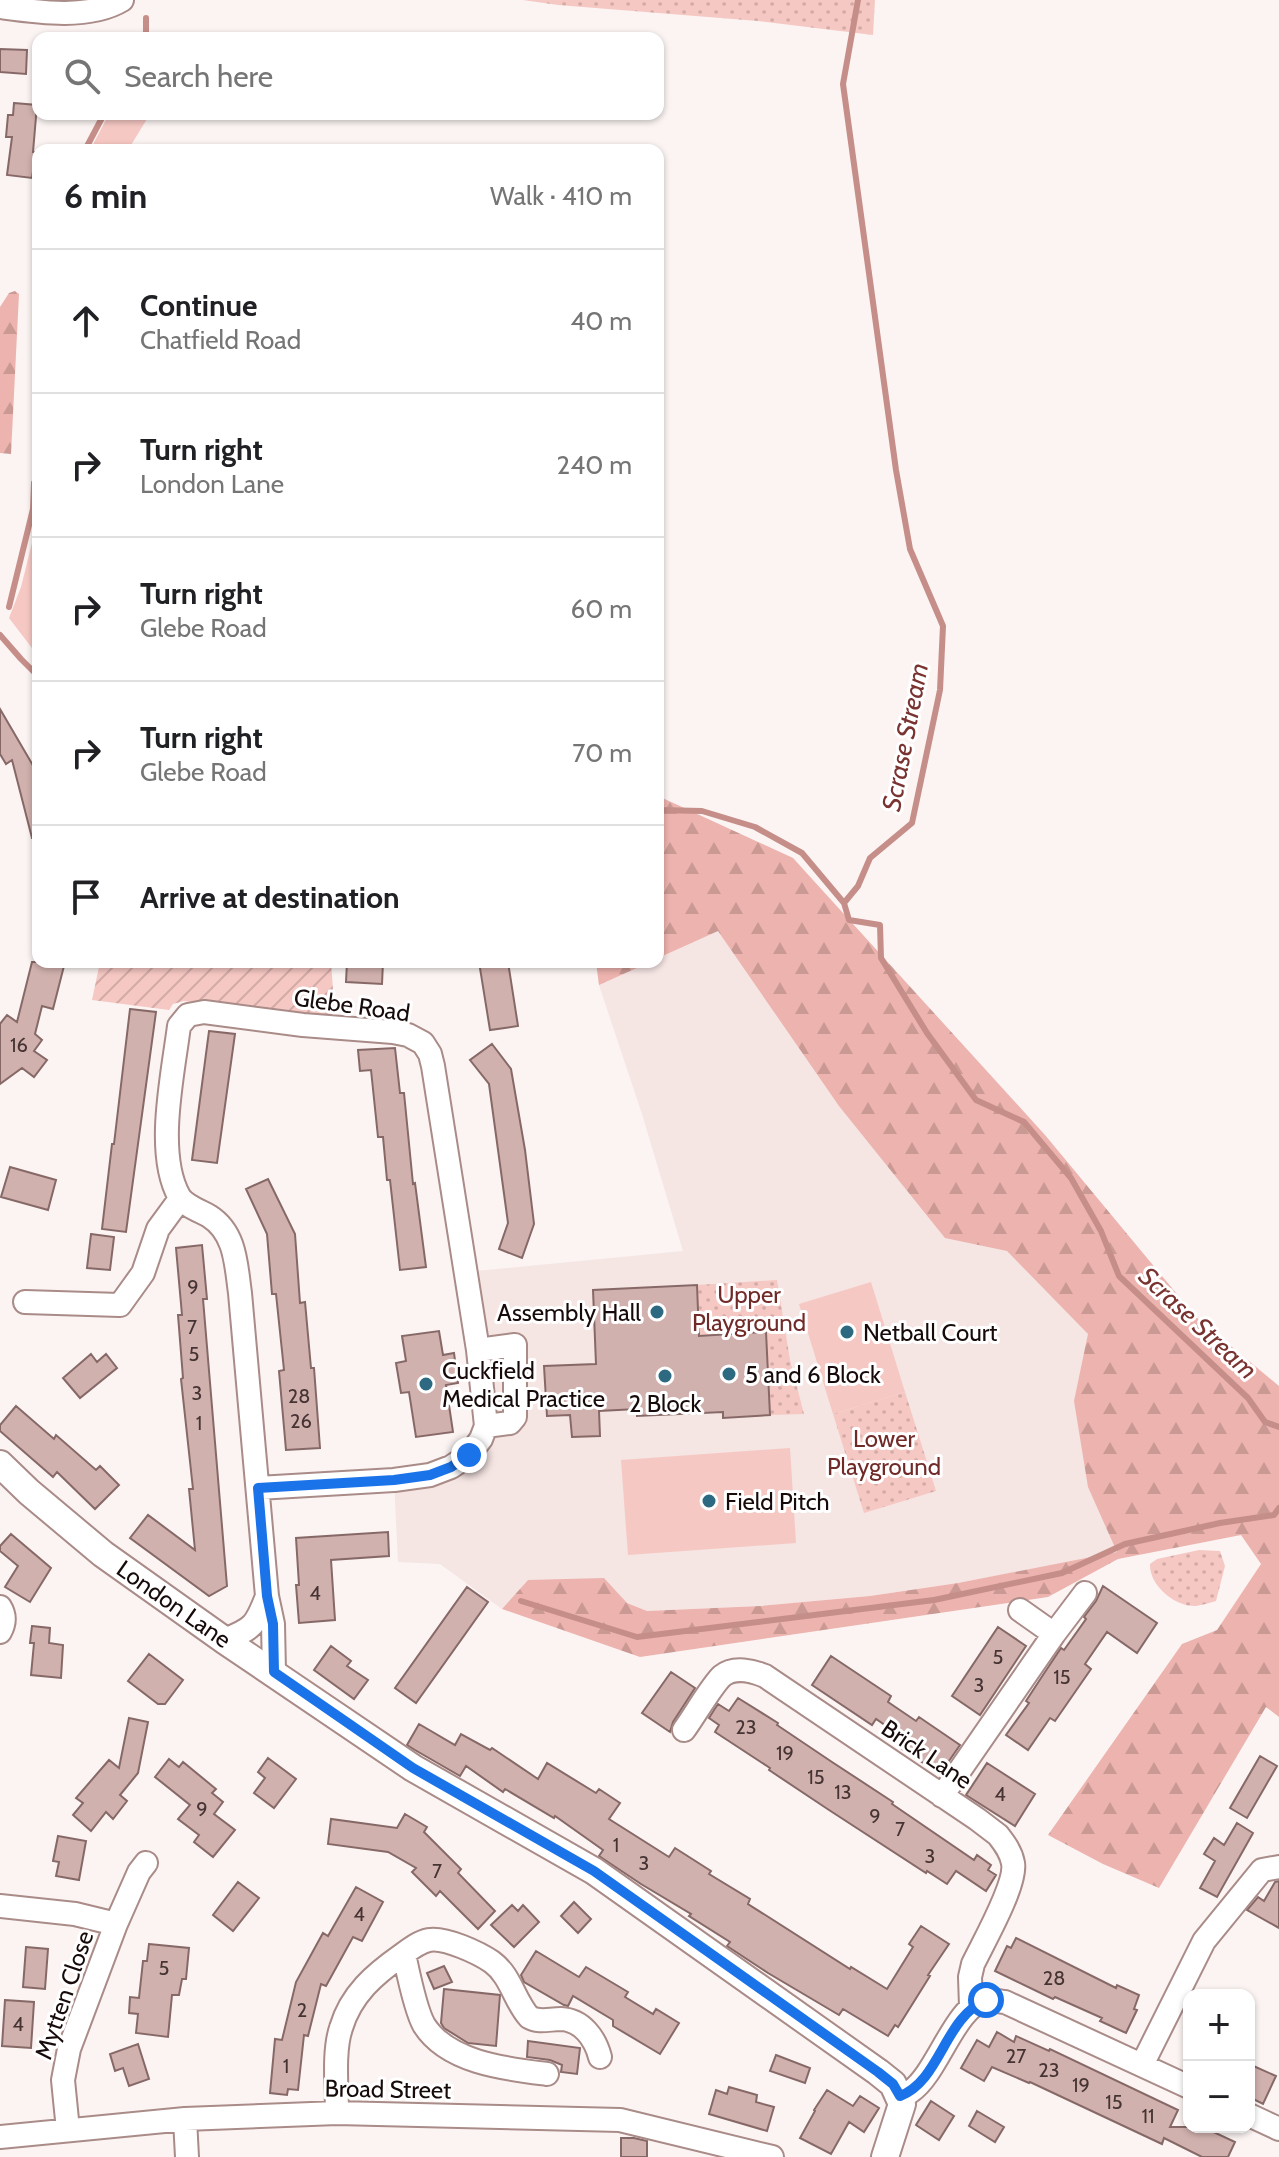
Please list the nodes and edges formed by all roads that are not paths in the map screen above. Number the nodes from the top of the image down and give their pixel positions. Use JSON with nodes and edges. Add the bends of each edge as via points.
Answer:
{"nodes":[{"id":1,"x":122,"y":0,"type":"edge"},
{"id":2,"x":0,"y":7,"type":"edge"},
{"id":3,"x":180,"y":1199,"type":"junction"},
{"id":4,"x":25,"y":1302,"type":"dead end"},
{"id":5,"x":478,"y":1350,"type":"junction"},
{"id":6,"x":486,"y":1426,"type":"junction"},
{"id":7,"x":0,"y":1464,"type":"edge"},
{"id":8,"x":258,"y":1488,"type":"junction"},
{"id":9,"x":1085,"y":1593,"type":"dead end"},
{"id":10,"x":267,"y":1596,"type":"junction"},
{"id":11,"x":0,"y":1607,"type":"edge"},
{"id":12,"x":1020,"y":1610,"type":"dead end"},
{"id":13,"x":0,"y":1632,"type":"edge"},
{"id":14,"x":1054,"y":1634,"type":"junction"},
{"id":15,"x":224,"y":1640,"type":"junction"},
{"id":16,"x":274,"y":1672,"type":"junction"},
{"id":17,"x":684,"y":1730,"type":"dead end"},
{"id":18,"x":942,"y":1796,"type":"junction"},
{"id":19,"x":146,"y":1863,"type":"dead end"},
{"id":20,"x":1279,"y":1867,"type":"edge"},
{"id":21,"x":0,"y":1906,"type":"edge"},
{"id":22,"x":116,"y":1924,"type":"junction"},
{"id":23,"x":404,"y":1954,"type":"junction"},
{"id":24,"x":971,"y":2006,"type":"junction"},
{"id":25,"x":600,"y":2057,"type":"dead end"},
{"id":26,"x":1142,"y":2065,"type":"junction"},
{"id":27,"x":547,"y":2074,"type":"dead end"},
{"id":28,"x":1183,"y":2084,"type":"edge"},
{"id":29,"x":900,"y":2096,"type":"junction"},
{"id":30,"x":337,"y":2113,"type":"junction"},
{"id":31,"x":1255,"y":2118,"type":"edge"},
{"id":32,"x":185,"y":2119,"type":"junction"},
{"id":33,"x":1279,"y":2129,"type":"edge"},
{"id":34,"x":68,"y":2130,"type":"junction"},
{"id":35,"x":0,"y":2137,"type":"edge"},
{"id":36,"x":187,"y":2157,"type":"edge"},
{"id":37,"x":772,"y":2157,"type":"edge"},
{"id":38,"x":885,"y":2157,"type":"edge"}],
"edges":[{"from":1,"to":2,"type":"street","via":[[89,10],[48,13]]},
{"from":3,"to":4,"type":"street","via":[[158,1229],[143,1273],[120,1305]]},
{"from":3,"to":5,"type":"street","name":"Glebe Road","via":[[167,1165],[167,1126],[179,1026],[188,1015],[204,1012],[408,1035],[423,1043],[433,1066]]},
{"from":3,"to":8,"type":"street","via":[[216,1220],[233,1244]]},
{"from":5,"to":6,"type":"street","name":"Glebe Road"},
{"from":5,"to":6,"type":"street","via":[[515,1345],[515,1417],[510,1423]]},
{"from":6,"to":8,"type":"street","via":[[469,1455],[430,1475]]},
{"from":7,"to":15,"type":"main road","name":"London Lane","via":[[103,1554]]},
{"from":8,"to":10,"type":"street"},
{"from":9,"to":14,"type":"street"},
{"from":10,"to":15,"type":"street","via":[[246,1632]]},
{"from":10,"to":16,"type":"street"},
{"from":11,"to":13,"type":"street"},
{"from":12,"to":14,"type":"street"},
{"from":14,"to":18,"type":"street"},
{"from":15,"to":16,"type":"main road","name":"London Lane"},
{"from":16,"to":29,"type":"main road","name":"London Lane","via":[[413,1768],[594,1871],[878,2072]]},
{"from":17,"to":18,"type":"street","name":"Brick Lane","via":[[721,1676],[755,1672]]},
{"from":18,"to":24,"type":"street","name":"Brick Lane","via":[[998,1835],[1015,1867],[973,1964]]},
{"from":19,"to":22,"type":"street","name":"Mytten Close"},
{"from":20,"to":26,"type":"street","via":[[1262,1870],[1204,1941]]},
{"from":21,"to":22,"type":"street","name":"Mytten Close"},
{"from":22,"to":34,"type":"street","name":"Mytten Close","via":[[69,2049],[63,2080]]},
{"from":23,"to":25,"type":"street","via":[[429,1940],[476,1954],[503,1972],[529,2017],[577,2024],[591,2036]]},
{"from":23,"to":27,"type":"street","via":[[424,2024],[438,2040],[479,2063]]},
{"from":23,"to":30,"type":"street","via":[[369,1980],[345,2016],[338,2038]]},
{"from":24,"to":26,"type":"street","via":[[986,2000],[1005,2002]]},
{"from":24,"to":29,"type":"street","via":[[923,2079]]},
{"from":26,"to":28,"type":"street"},
{"from":29,"to":38,"type":"main road"},
{"from":30,"to":32,"type":"street","name":"Broad Street"},
{"from":30,"to":37,"type":"street","name":"Broad Street","via":[[620,2120]]},
{"from":31,"to":33,"type":"street"},
{"from":32,"to":34,"type":"street","name":"Broad Street"},
{"from":32,"to":36,"type":"street"},
{"from":34,"to":35,"type":"street","name":"Broad Street"}]}
